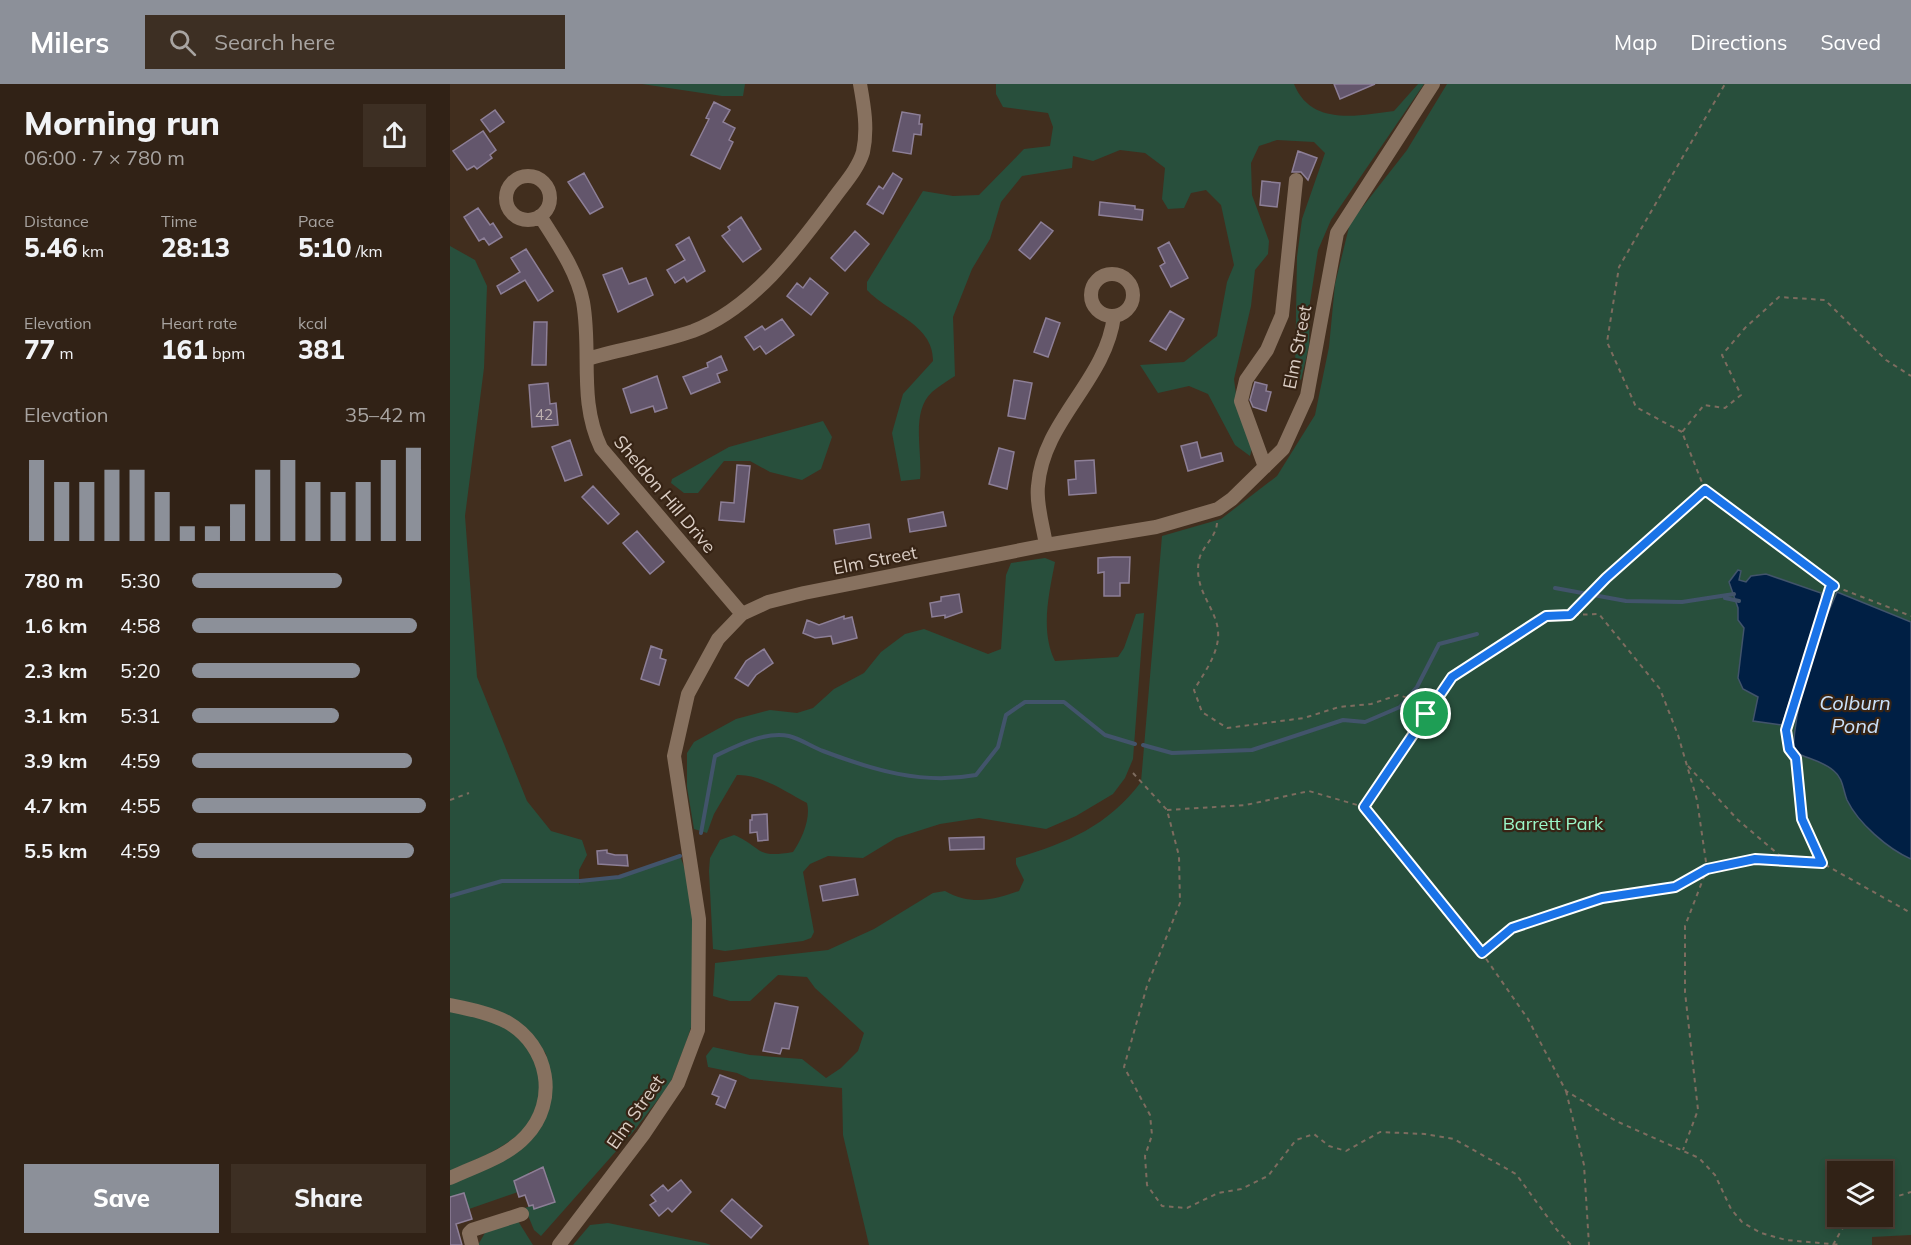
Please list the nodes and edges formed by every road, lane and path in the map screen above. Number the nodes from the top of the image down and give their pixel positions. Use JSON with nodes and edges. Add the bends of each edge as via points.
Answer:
{"nodes":[{"id":1,"x":860,"y":84,"type":"edge"},
{"id":2,"x":1433,"y":84,"type":"edge"},
{"id":3,"x":1725,"y":84,"type":"edge"},
{"id":4,"x":1296,"y":180,"type":"dead end"},
{"id":5,"x":540,"y":216,"type":"dead end"},
{"id":6,"x":1114,"y":316,"type":"dead end"},
{"id":7,"x":587,"y":358,"type":"junction"},
{"id":8,"x":1911,"y":376,"type":"edge"},
{"id":9,"x":1682,"y":432,"type":"junction"},
{"id":10,"x":1264,"y":467,"type":"junction"},
{"id":11,"x":1705,"y":490,"type":"junction"},
{"id":12,"x":1218,"y":509,"type":"junction"},
{"id":13,"x":1046,"y":545,"type":"junction"},
{"id":14,"x":1834,"y":586,"type":"junction"},
{"id":15,"x":742,"y":614,"type":"junction"},
{"id":16,"x":1570,"y":615,"type":"junction"},
{"id":17,"x":1911,"y":616,"type":"edge"},
{"id":18,"x":1426,"y":714,"type":"junction"},
{"id":19,"x":1687,"y":765,"type":"junction"},
{"id":20,"x":1133,"y":773,"type":"dead end"},
{"id":21,"x":469,"y":793,"type":"dead end"},
{"id":22,"x":450,"y":800,"type":"edge"},
{"id":23,"x":1364,"y":807,"type":"junction"},
{"id":24,"x":1167,"y":810,"type":"junction"},
{"id":25,"x":1785,"y":860,"type":"junction"},
{"id":26,"x":1822,"y":863,"type":"junction"},
{"id":27,"x":1707,"y":869,"type":"junction"},
{"id":28,"x":1911,"y":913,"type":"edge"},
{"id":29,"x":1482,"y":953,"type":"junction"},
{"id":30,"x":450,"y":1005,"type":"edge"},
{"id":31,"x":1566,"y":1091,"type":"junction"},
{"id":32,"x":1683,"y":1150,"type":"junction"},
{"id":33,"x":450,"y":1178,"type":"edge"},
{"id":34,"x":1911,"y":1192,"type":"edge"},
{"id":35,"x":1893,"y":1198,"type":"edge"},
{"id":36,"x":522,"y":1214,"type":"dead end"},
{"id":37,"x":1843,"y":1227,"type":"edge"},
{"id":38,"x":472,"y":1245,"type":"edge"},
{"id":39,"x":559,"y":1245,"type":"edge"},
{"id":40,"x":1571,"y":1245,"type":"edge"},
{"id":41,"x":1588,"y":1245,"type":"edge"},
{"id":42,"x":1833,"y":1245,"type":"edge"},
{"id":43,"x":1842,"y":1245,"type":"edge"}],
"edges":[{"from":1,"to":7,"type":"street","via":[[865,114],[862,153],[817,221],[775,271],[727,313],[693,331]]},
{"from":2,"to":10,"type":"street","name":"Elm Street","via":[[1336,233],[1307,396],[1283,449]]},
{"from":3,"to":9,"type":"path","via":[[1619,267],[1607,342],[1635,407]]},
{"from":4,"to":10,"type":"street","via":[[1282,315],[1272,342],[1246,380],[1241,401]]},
{"from":5,"to":7,"type":"street","name":"Sheldon Hill Drive","via":[[574,274],[583,302]]},
{"from":6,"to":13,"type":"street","via":[[1099,364],[1044,454],[1038,486]]},
{"from":7,"to":15,"type":"street","name":"Sheldon Hill Drive","via":[[586,400],[591,427],[601,448]]},
{"from":8,"to":9,"type":"path","via":[[1887,360],[1825,300],[1779,297],[1722,355],[1742,395],[1725,408],[1704,405]]},
{"from":9,"to":11,"type":"path"},
{"from":10,"to":12,"type":"street","name":"Elm Street"},
{"from":11,"to":14,"type":"path"},
{"from":11,"to":16,"type":"path"},
{"from":12,"to":13,"type":"street","name":"Elm Street","via":[[1156,527]]},
{"from":12,"to":18,"type":"path","via":[[1216,532],[1199,560],[1201,592],[1218,631],[1211,662],[1194,690],[1202,712],[1227,728],[1304,718],[1398,695],[1415,700]]},
{"from":13,"to":15,"type":"street","name":"Elm Street","via":[[804,593],[768,602]]},
{"from":14,"to":17,"type":"path"},
{"from":14,"to":26,"type":"path","via":[[1830,588],[1786,730],[1789,749],[1796,758],[1802,819]]},
{"from":15,"to":39,"type":"street","name":"Elm Street","via":[[717,639],[688,694],[674,756],[699,919],[698,1030],[678,1083],[644,1135]]},
{"from":16,"to":18,"type":"path","via":[[1546,616],[1452,677]]},
{"from":16,"to":19,"type":"path","via":[[1599,614],[1660,689]]},
{"from":18,"to":23,"type":"path"},
{"from":19,"to":25,"type":"path","via":[[1738,820]]},
{"from":19,"to":27,"type":"path","via":[[1697,800]]},
{"from":20,"to":24,"type":"path"},
{"from":21,"to":22,"type":"path"},
{"from":23,"to":24,"type":"path","via":[[1310,791],[1246,805]]},
{"from":23,"to":29,"type":"path"},
{"from":24,"to":40,"type":"path","via":[[1179,856],[1180,903],[1147,986],[1124,1067],[1149,1115],[1152,1135],[1145,1156],[1148,1185],[1162,1206],[1187,1208],[1218,1192],[1241,1189],[1268,1176],[1296,1140],[1314,1134],[1329,1146],[1346,1151],[1380,1132],[1425,1134],[1454,1140],[1516,1174]]},
{"from":25,"to":26,"type":"path"},
{"from":25,"to":27,"type":"path","via":[[1755,859]]},
{"from":26,"to":28,"type":"path"},
{"from":27,"to":29,"type":"path","via":[[1675,887],[1602,898],[1512,928]]},
{"from":27,"to":32,"type":"path","via":[[1685,926],[1685,992],[1698,1110]]},
{"from":29,"to":31,"type":"path","via":[[1528,1019]]},
{"from":30,"to":33,"type":"street","via":[[493,1016],[520,1032],[538,1054],[546,1091],[541,1114],[525,1137],[501,1155]]},
{"from":31,"to":32,"type":"path","via":[[1616,1121]]},
{"from":31,"to":41,"type":"path","via":[[1584,1165]]},
{"from":32,"to":42,"type":"path","via":[[1699,1158],[1715,1175],[1722,1196],[1742,1222],[1786,1240]]},
{"from":34,"to":35,"type":"path"},
{"from":36,"to":38,"type":"street","via":[[472,1230]]},
{"from":37,"to":42,"type":"path"},
{"from":42,"to":43,"type":"path"}]}
